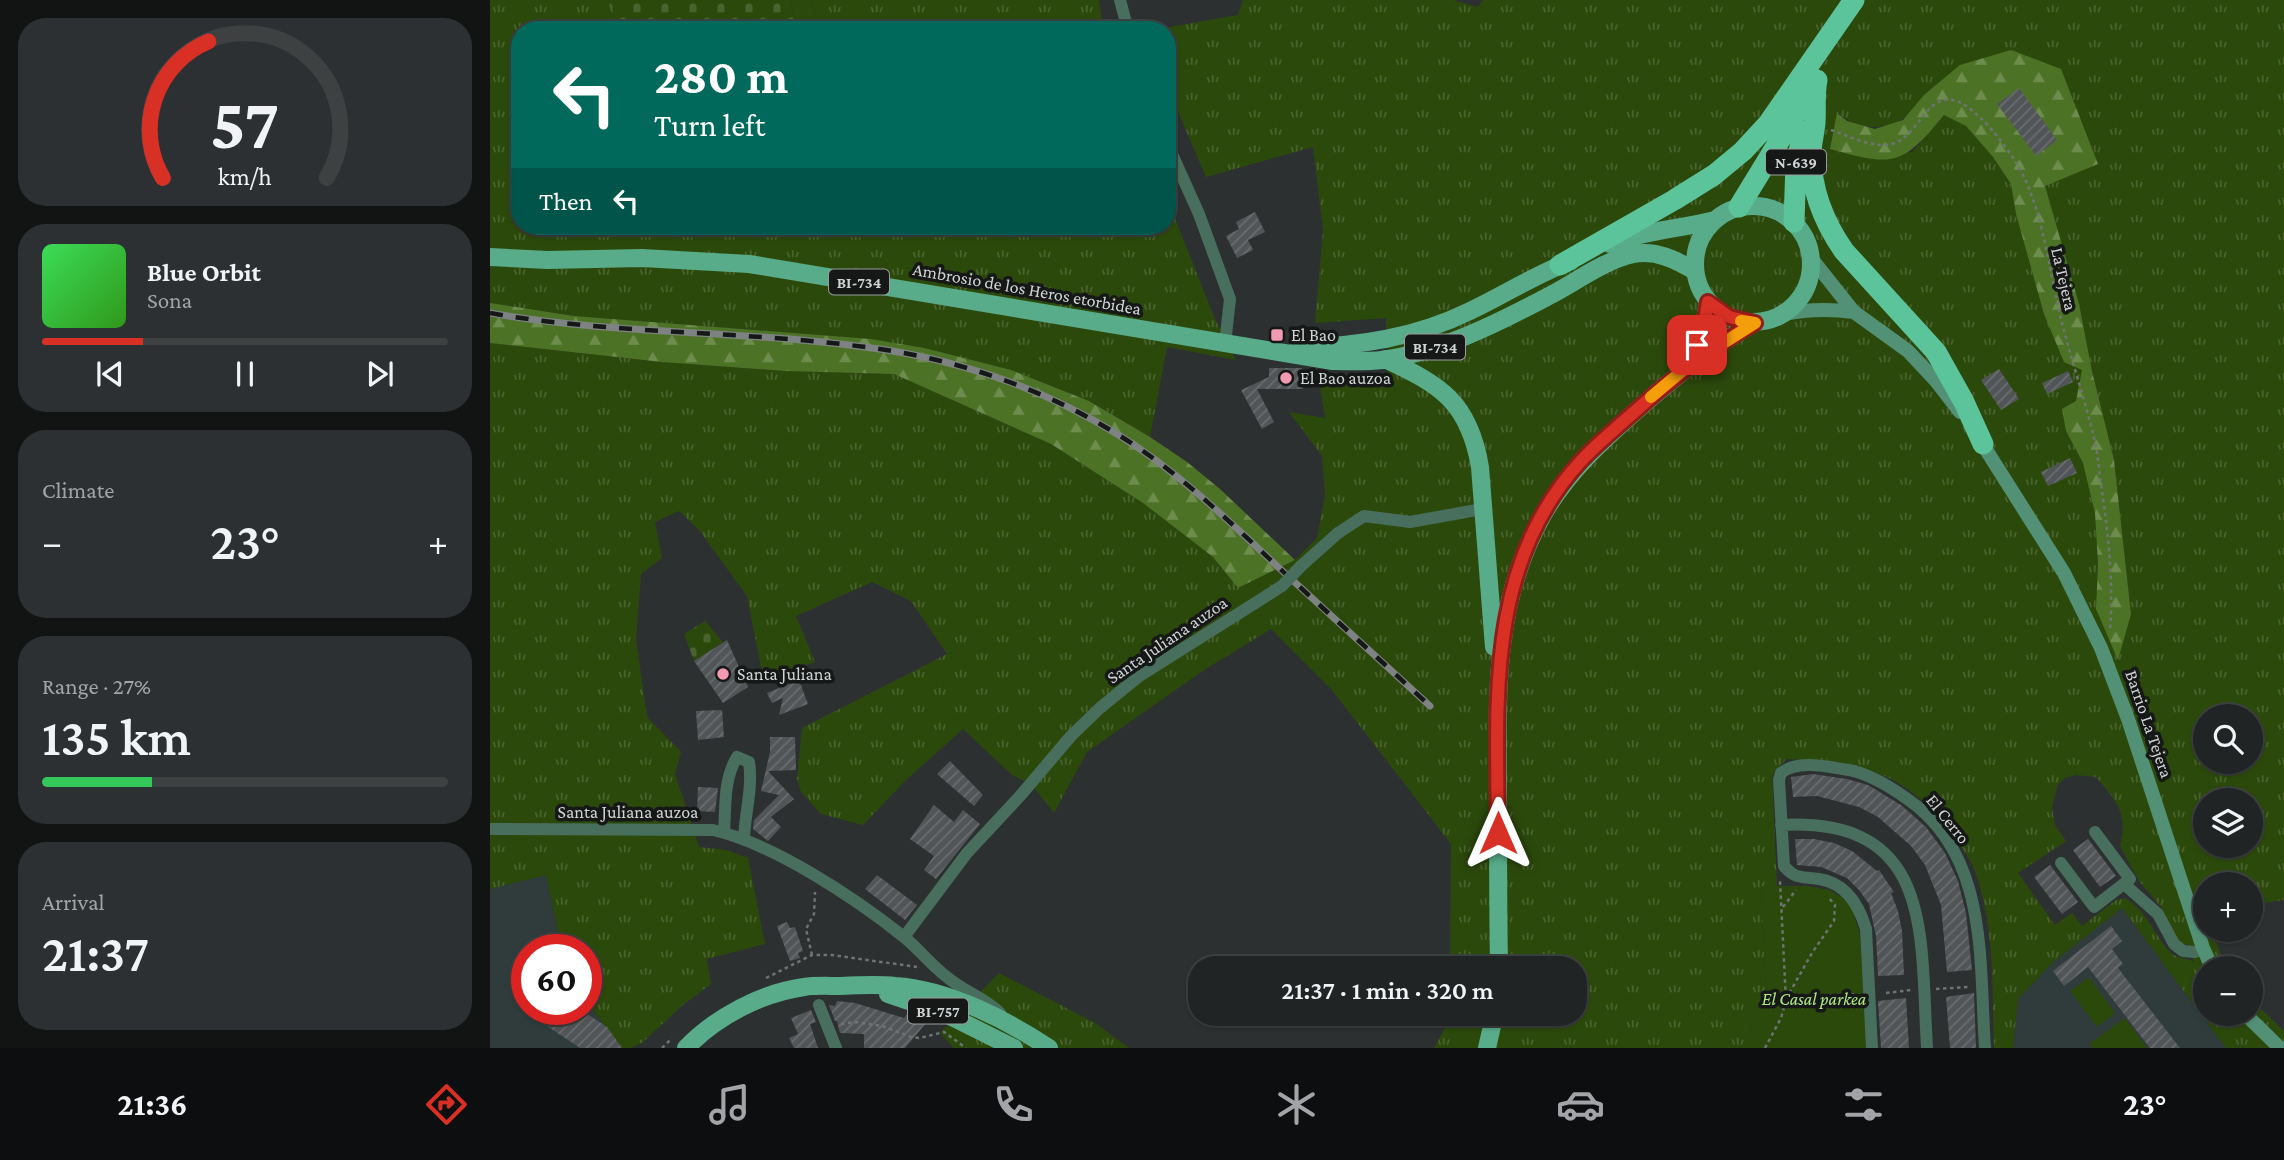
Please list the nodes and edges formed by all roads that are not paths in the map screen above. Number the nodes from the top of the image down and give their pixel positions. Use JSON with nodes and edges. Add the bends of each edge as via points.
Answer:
{"nodes":[{"id":1,"x":1120,"y":0,"type":"edge"},
{"id":2,"x":1855,"y":0,"type":"edge"},
{"id":3,"x":1126,"y":21,"type":"edge"},
{"id":4,"x":1817,"y":80,"type":"junction"},
{"id":5,"x":1814,"y":114,"type":"junction"},
{"id":6,"x":1176,"y":163,"type":"edge"},
{"id":7,"x":1739,"y":207,"type":"junction"},
{"id":8,"x":1715,"y":220,"type":"junction"},
{"id":9,"x":1794,"y":222,"type":"junction"},
{"id":10,"x":490,"y":257,"type":"edge"},
{"id":11,"x":1811,"y":258,"type":"junction"},
{"id":12,"x":1560,"y":265,"type":"junction"},
{"id":13,"x":1695,"y":271,"type":"junction"},
{"id":14,"x":1708,"y":302,"type":"junction"},
{"id":15,"x":1854,"y":312,"type":"junction"},
{"id":16,"x":1784,"y":314,"type":"junction"},
{"id":17,"x":1755,"y":323,"type":"junction"},
{"id":18,"x":1225,"y":344,"type":"junction"},
{"id":19,"x":1263,"y":349,"type":"junction"},
{"id":20,"x":1385,"y":359,"type":"junction"},
{"id":21,"x":1689,"y":365,"type":"junction"},
{"id":22,"x":1983,"y":444,"type":"junction"},
{"id":23,"x":1482,"y":509,"type":"junction"},
{"id":24,"x":1497,"y":689,"type":"junction"},
{"id":25,"x":1781,"y":825,"type":"junction"},
{"id":26,"x":490,"y":829,"type":"edge"},
{"id":27,"x":724,"y":832,"type":"junction"},
{"id":28,"x":2095,"y":832,"type":"dead end"},
{"id":29,"x":744,"y":838,"type":"junction"},
{"id":30,"x":2061,"y":863,"type":"dead end"},
{"id":31,"x":2124,"y":884,"type":"junction"},
{"id":32,"x":904,"y":937,"type":"junction"},
{"id":33,"x":2203,"y":948,"type":"junction"},
{"id":34,"x":1499,"y":956,"type":"edge"},
{"id":35,"x":2207,"y":956,"type":"edge"},
{"id":36,"x":955,"y":984,"type":"junction"},
{"id":37,"x":858,"y":985,"type":"junction"},
{"id":38,"x":964,"y":1002,"type":"junction"},
{"id":39,"x":819,"y":1005,"type":"dead end"},
{"id":40,"x":1011,"y":1024,"type":"junction"},
{"id":41,"x":1492,"y":1026,"type":"edge"},
{"id":42,"x":2257,"y":1026,"type":"edge"},
{"id":43,"x":686,"y":1048,"type":"edge"},
{"id":44,"x":836,"y":1048,"type":"edge"},
{"id":45,"x":1016,"y":1048,"type":"edge"},
{"id":46,"x":1049,"y":1048,"type":"edge"},
{"id":47,"x":1487,"y":1048,"type":"edge"},
{"id":48,"x":1872,"y":1048,"type":"edge"},
{"id":49,"x":1927,"y":1048,"type":"edge"},
{"id":50,"x":1985,"y":1048,"type":"edge"},
{"id":51,"x":2280,"y":1048,"type":"edge"}],
"edges":[{"from":1,"to":3,"type":"street"},
{"from":2,"to":4,"type":"highway","number":"N-639"},
{"from":2,"to":12,"type":"highway","via":[[1768,124],[1743,151],[1674,200]]},
{"from":4,"to":5,"type":"highway","number":"N-639"},
{"from":4,"to":7,"type":"highway","number":"N-639"},
{"from":5,"to":9,"type":"highway","number":"N-639","via":[[1801,137],[1796,163]]},
{"from":5,"to":22,"type":"highway","via":[[1814,185],[1832,234],[1936,352]]},
{"from":6,"to":18,"type":"street","via":[[1230,299]]},
{"from":7,"to":8,"type":"main road"},
{"from":7,"to":9,"type":"main road","via":[[1769,208]]},
{"from":8,"to":12,"type":"main road","number":"BI-734","via":[[1631,236]]},
{"from":8,"to":13,"type":"main road","via":[[1698,243]]},
{"from":9,"to":11,"type":"main road"},
{"from":10,"to":18,"type":"main road","name":"Ambrosio de los Heros etorbidea","number":"BI-734","via":[[749,264]]},
{"from":11,"to":15,"type":"street"},
{"from":11,"to":16,"type":"main road","via":[[1805,290]]},
{"from":12,"to":19,"type":"main road","number":"BI-734","via":[[1470,312],[1405,336],[1345,346]]},
{"from":13,"to":14,"type":"main road"},
{"from":13,"to":20,"type":"main road","number":"BI-734","via":[[1662,255],[1633,254],[1444,345]]},
{"from":14,"to":17,"type":"main road","via":[[1729,317]]},
{"from":14,"to":21,"type":"main road"},
{"from":15,"to":16,"type":"street","via":[[1805,309]]},
{"from":15,"to":22,"type":"street","name":"Barrio La Tejera","via":[[1923,366]]},
{"from":16,"to":17,"type":"main road"},
{"from":17,"to":21,"type":"main road"},
{"from":18,"to":19,"type":"main road","name":"Ambrosio de los Heros etorbidea","number":"BI-734"},
{"from":19,"to":20,"type":"main road","number":"BI-734","via":[[1334,361]]},
{"from":20,"to":23,"type":"main road","via":[[1446,392],[1464,417],[1475,441]]},
{"from":21,"to":24,"type":"main road","via":[[1580,462],[1545,511],[1520,564],[1508,604]]},
{"from":22,"to":33,"type":"street","name":"Barrio La Tejera","via":[[2064,573],[2101,648]]},
{"from":23,"to":24,"type":"main road"},
{"from":23,"to":32,"type":"street","name":"Santa Juliana auzoa","bridge":true,"via":[[1410,522],[1364,516],[1338,533],[1282,586],[1138,677],[1071,736],[967,853]]},
{"from":24,"to":34,"type":"main road"},
{"from":25,"to":48,"type":"street","name":"El Cerro","via":[[1784,866],[1796,877],[1835,884],[1861,912],[1866,929]]},
{"from":25,"to":49,"type":"street","via":[[1819,825],[1858,834],[1891,860],[1903,876],[1917,909]]},
{"from":25,"to":50,"type":"street","name":"El Cerro","via":[[1779,780],[1792,766],[1857,772],[1887,785],[1931,819],[1950,842],[1972,892]]},
{"from":26,"to":27,"type":"street","name":"Santa Juliana auzoa"},
{"from":27,"to":29,"type":"street","name":"Santa Juliana auzoa"},
{"from":27,"to":29,"type":"street","via":[[727,786],[737,757],[749,762],[751,776]]},
{"from":28,"to":31,"type":"street","via":[[2130,879]]},
{"from":29,"to":32,"type":"street","name":"Santa Juliana auzoa","via":[[813,875]]},
{"from":30,"to":31,"type":"street","via":[[2094,907]]},
{"from":31,"to":33,"type":"street","via":[[2158,914],[2183,951]]},
{"from":32,"to":36,"type":"street","name":"Santa Juliana auzoa"},
{"from":33,"to":35,"type":"street","name":"Barrio La Tejera"},
{"from":36,"to":38,"type":"street"},
{"from":36,"to":40,"type":"street","via":[[994,1007]]},
{"from":37,"to":38,"type":"main road","number":"BI-757","via":[[897,986]]},
{"from":37,"to":43,"type":"main road","number":"BI-757","via":[[804,986],[772,995],[711,1026]]},
{"from":37,"to":45,"type":"main road","number":"BI-757","via":[[944,1013]]},
{"from":38,"to":40,"type":"main road","number":"BI-757"},
{"from":38,"to":45,"type":"street","via":[[1006,1033]]},
{"from":39,"to":44,"type":"street"},
{"from":40,"to":46,"type":"main road","number":"BI-757"},
{"from":41,"to":47,"type":"main road"},
{"from":42,"to":51,"type":"street"}]}
